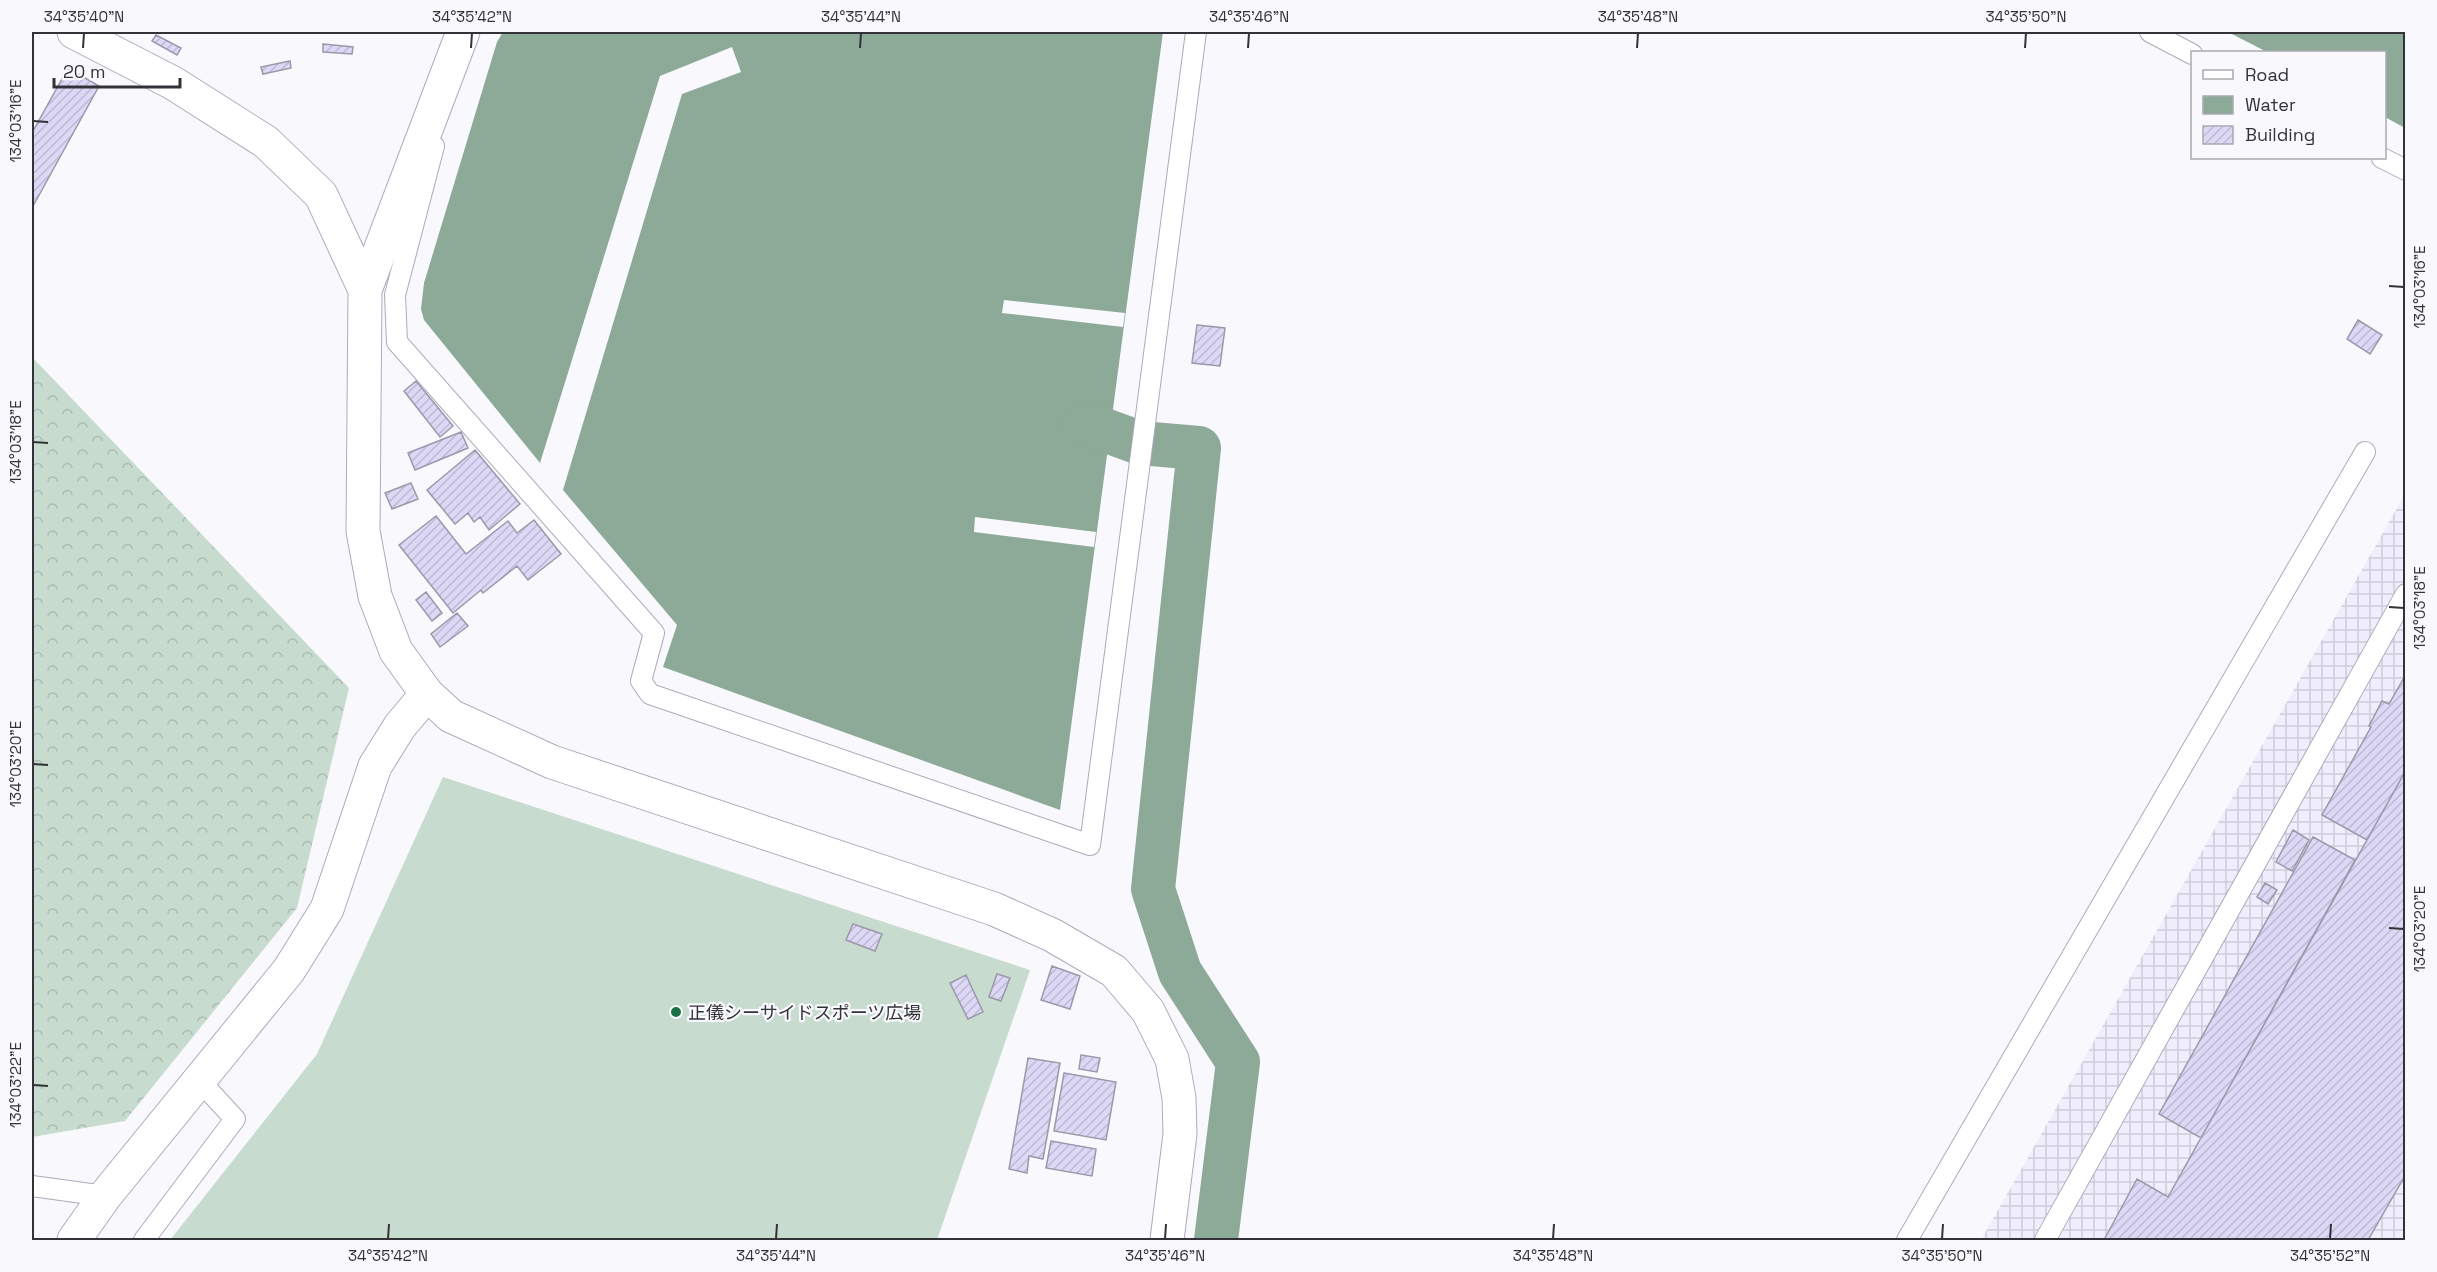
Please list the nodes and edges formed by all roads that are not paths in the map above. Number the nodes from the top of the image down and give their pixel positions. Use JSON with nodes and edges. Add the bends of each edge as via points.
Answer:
{"nodes":[{"id":1,"x":74,"y":32,"type":"edge"},
{"id":2,"x":464,"y":32,"type":"edge"},
{"id":3,"x":1196,"y":32,"type":"edge"},
{"id":4,"x":2150,"y":32,"type":"edge"},
{"id":5,"x":2191,"y":53,"type":"edge"},
{"id":6,"x":2384,"y":159,"type":"edge"},
{"id":7,"x":2406,"y":170,"type":"edge"},
{"id":8,"x":365,"y":290,"type":"junction"},
{"id":9,"x":2365,"y":452,"type":"dead end"},
{"id":10,"x":2406,"y":594,"type":"edge"},
{"id":11,"x":427,"y":694,"type":"junction"},
{"id":12,"x":198,"y":1079,"type":"junction"},
{"id":13,"x":32,"y":1186,"type":"edge"},
{"id":14,"x":105,"y":1196,"type":"junction"},
{"id":15,"x":74,"y":1240,"type":"edge"},
{"id":16,"x":144,"y":1240,"type":"edge"},
{"id":17,"x":1167,"y":1240,"type":"edge"},
{"id":18,"x":1907,"y":1240,"type":"edge"},
{"id":19,"x":2045,"y":1240,"type":"edge"}],
"edges":[{"from":1,"to":8,"type":"street","via":[[174,83],[266,142],[321,195]]},
{"from":2,"to":3,"type":"lane","via":[[395,295],[397,342],[654,633],[641,681],[650,694],[1090,845]]},
{"from":2,"to":8,"type":"street"},
{"from":4,"to":5,"type":"lane"},
{"from":6,"to":7,"type":"lane"},
{"from":8,"to":11,"type":"street","via":[[363,531],[375,596],[396,651]]},
{"from":9,"to":18,"type":"lane"},
{"from":10,"to":19,"type":"lane"},
{"from":11,"to":12,"type":"street","via":[[400,726],[375,766],[327,909],[289,970]]},
{"from":11,"to":17,"type":"street","via":[[451,716],[552,762],[994,909],[1052,934],[1114,971],[1148,1011],[1172,1059],[1180,1134]]},
{"from":12,"to":14,"type":"street"},
{"from":12,"to":16,"type":"lane","via":[[235,1119]]},
{"from":13,"to":14,"type":"lane"},
{"from":14,"to":15,"type":"street"}]}
